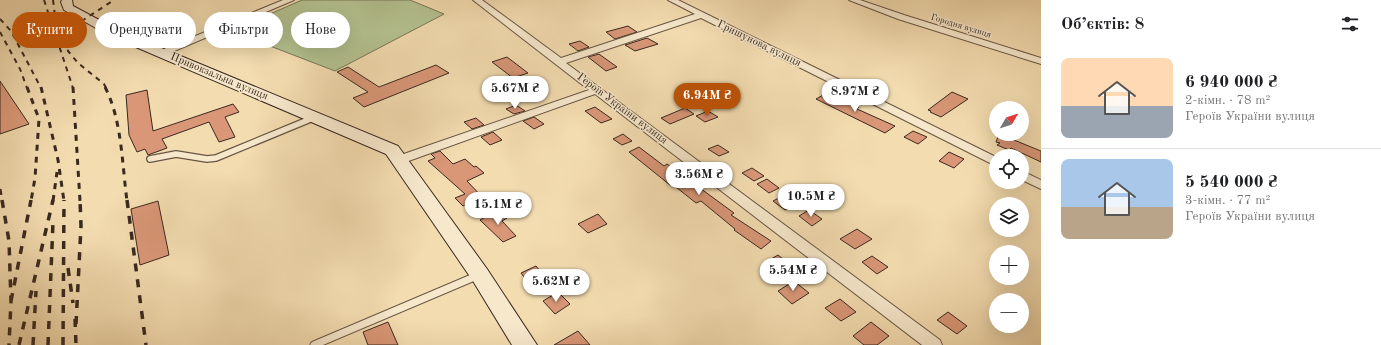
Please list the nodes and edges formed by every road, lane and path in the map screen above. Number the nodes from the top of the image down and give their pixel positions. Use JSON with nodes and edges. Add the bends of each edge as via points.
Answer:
{"nodes":[{"id":1,"x":67,"y":0,"type":"edge"},
{"id":2,"x":290,"y":0,"type":"edge"},
{"id":3,"x":477,"y":0,"type":"edge"},
{"id":4,"x":672,"y":0,"type":"edge"},
{"id":5,"x":853,"y":0,"type":"edge"},
{"id":6,"x":701,"y":15,"type":"junction"},
{"id":7,"x":162,"y":53,"type":"junction"},
{"id":8,"x":1041,"y":61,"type":"edge"},
{"id":9,"x":559,"y":62,"type":"junction"},
{"id":10,"x":597,"y":90,"type":"junction"},
{"id":11,"x":315,"y":117,"type":"junction"},
{"id":12,"x":150,"y":159,"type":"dead end"},
{"id":13,"x":989,"y":159,"type":"edge"},
{"id":14,"x":399,"y":160,"type":"junction"},
{"id":15,"x":1029,"y":179,"type":"edge"},
{"id":16,"x":1041,"y":185,"type":"edge"},
{"id":17,"x":480,"y":275,"type":"junction"},
{"id":18,"x":314,"y":345,"type":"edge"},
{"id":19,"x":525,"y":345,"type":"edge"},
{"id":20,"x":934,"y":345,"type":"edge"}],
"edges":[{"from":1,"to":7,"type":"street","via":[[68,8],[85,18]]},
{"from":2,"to":7,"type":"street","name":"Привокзальна вулиця"},
{"from":3,"to":9,"type":"street","name":"Героїв України вулиця"},
{"from":4,"to":6,"type":"street","name":"Гришунова вулиця"},
{"from":5,"to":8,"type":"street","name":"Городня вулиця"},
{"from":6,"to":9,"type":"street","name":"Героїв України вулиця"},
{"from":6,"to":13,"type":"street","name":"Гришунова вулиця"},
{"from":7,"to":11,"type":"street","name":"Привокзальна вулиця"},
{"from":9,"to":10,"type":"street","name":"Героїв України вулиця"},
{"from":10,"to":14,"type":"street"},
{"from":10,"to":20,"type":"street","name":"Героїв України вулиця"},
{"from":11,"to":12,"type":"lane","via":[[216,158],[176,154]]},
{"from":11,"to":14,"type":"street","name":"Привокзальна вулиця","via":[[392,150]]},
{"from":14,"to":17,"type":"street","name":"Привокзальна вулиця"},
{"from":15,"to":16,"type":"street"},
{"from":17,"to":18,"type":"lane"},
{"from":17,"to":19,"type":"street","name":"Привокзальна вулиця"}]}
